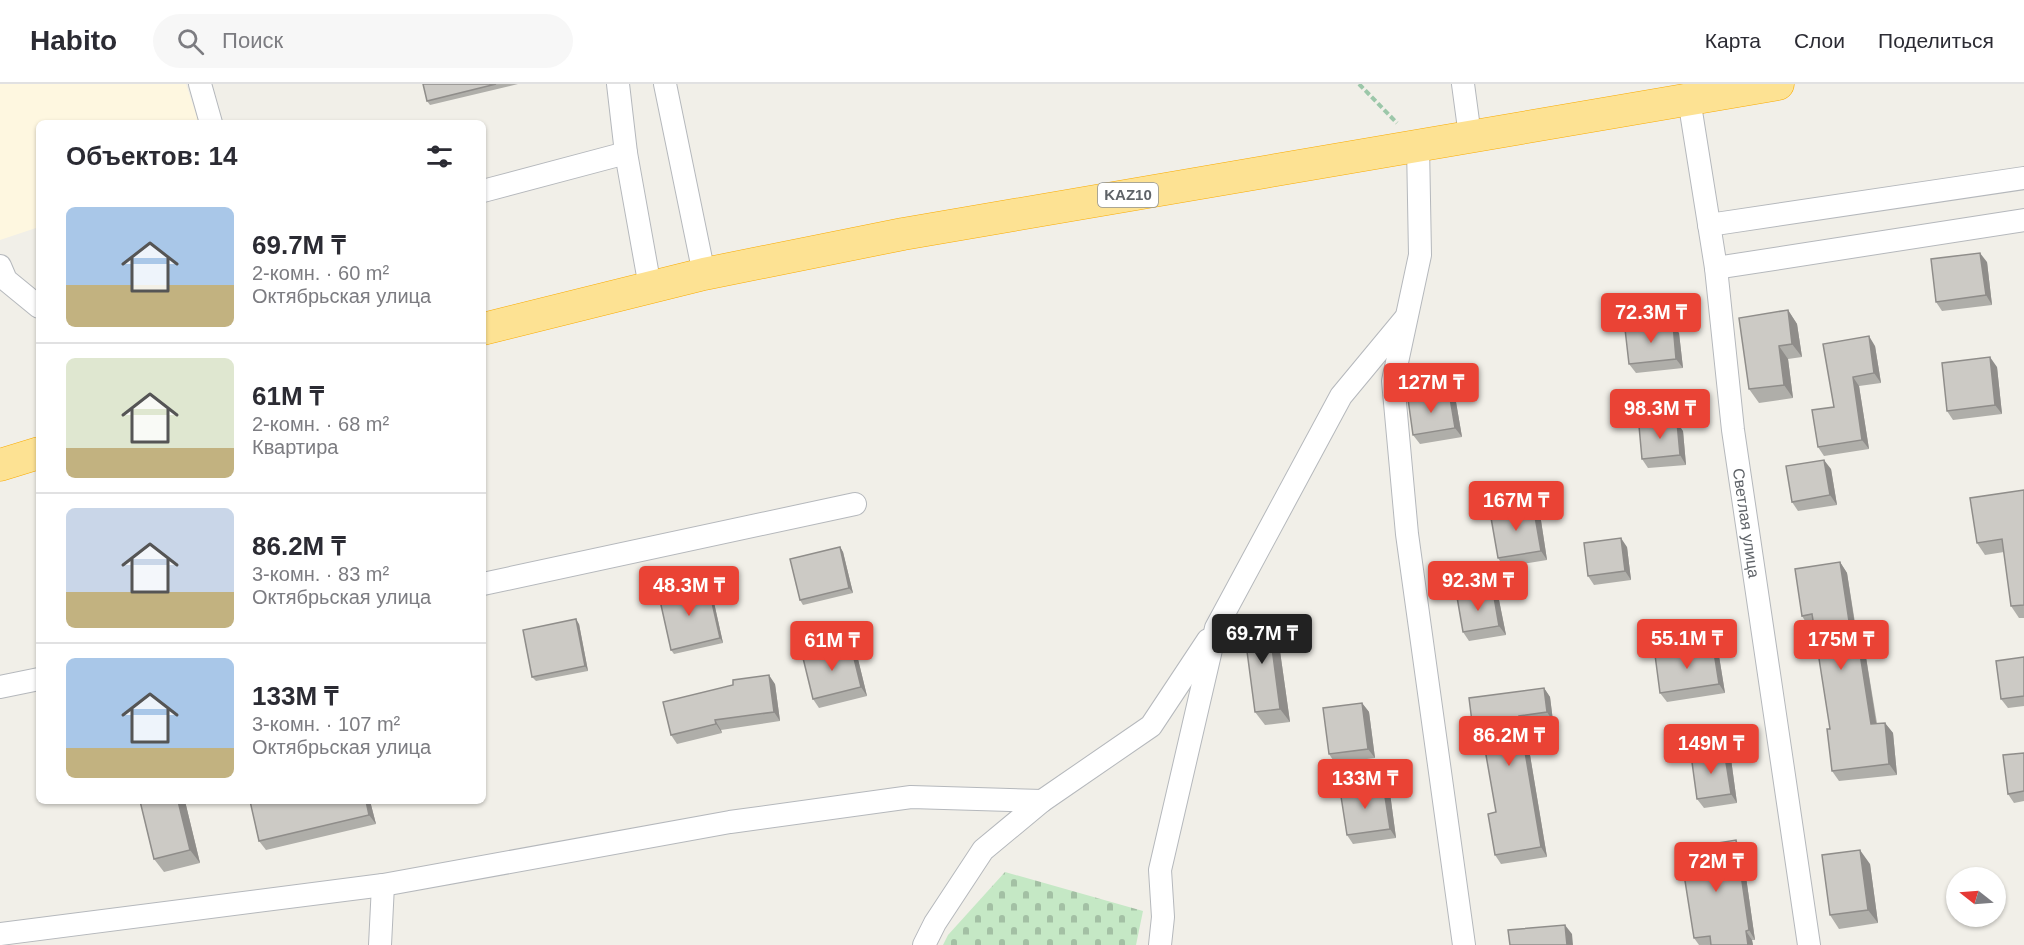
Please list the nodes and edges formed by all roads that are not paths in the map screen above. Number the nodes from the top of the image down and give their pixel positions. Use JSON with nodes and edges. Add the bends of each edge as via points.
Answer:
{"nodes":[{"id":1,"x":200,"y":84,"type":"edge"},
{"id":2,"x":618,"y":84,"type":"edge"},
{"id":3,"x":665,"y":84,"type":"edge"},
{"id":4,"x":1463,"y":84,"type":"edge"},
{"id":5,"x":1758,"y":86,"type":"edge"},
{"id":6,"x":1689,"y":99,"type":"junction"},
{"id":7,"x":210,"y":120,"type":"edge"},
{"id":8,"x":1470,"y":136,"type":"junction"},
{"id":9,"x":1418,"y":145,"type":"junction"},
{"id":10,"x":626,"y":153,"type":"junction"},
{"id":11,"x":2024,"y":178,"type":"edge"},
{"id":12,"x":486,"y":190,"type":"edge"},
{"id":13,"x":2024,"y":220,"type":"edge"},
{"id":14,"x":1709,"y":225,"type":"junction"},
{"id":15,"x":0,"y":266,"type":"edge"},
{"id":16,"x":1716,"y":268,"type":"junction"},
{"id":17,"x":704,"y":274,"type":"junction"},
{"id":18,"x":650,"y":287,"type":"junction"},
{"id":19,"x":36,"y":305,"type":"edge"},
{"id":20,"x":1407,"y":316,"type":"junction"},
{"id":21,"x":486,"y":328,"type":"edge"},
{"id":22,"x":36,"y":454,"type":"edge"},
{"id":23,"x":0,"y":465,"type":"edge"},
{"id":24,"x":855,"y":504,"type":"dead end"},
{"id":25,"x":486,"y":583,"type":"edge"},
{"id":26,"x":1216,"y":628,"type":"junction"},
{"id":27,"x":36,"y":680,"type":"edge"},
{"id":28,"x":0,"y":687,"type":"edge"},
{"id":29,"x":1042,"y":801,"type":"junction"},
{"id":30,"x":383,"y":885,"type":"junction"},
{"id":31,"x":0,"y":934,"type":"edge"},
{"id":32,"x":380,"y":945,"type":"edge"},
{"id":33,"x":924,"y":945,"type":"edge"},
{"id":34,"x":1160,"y":945,"type":"edge"},
{"id":35,"x":1464,"y":945,"type":"edge"},
{"id":36,"x":1809,"y":945,"type":"edge"}],
"edges":[{"from":1,"to":7,"type":"street"},
{"from":2,"to":10,"type":"street"},
{"from":3,"to":17,"type":"street"},
{"from":4,"to":8,"type":"street"},
{"from":5,"to":6,"type":"highway","number":"KAZ10"},
{"from":6,"to":8,"type":"highway","number":"KAZ10"},
{"from":6,"to":14,"type":"street","name":"Светлая улица"},
{"from":8,"to":9,"type":"highway","number":"KAZ10"},
{"from":9,"to":17,"type":"highway","number":"KAZ10","via":[[903,234]]},
{"from":9,"to":20,"type":"street","via":[[1420,255]]},
{"from":10,"to":12,"type":"street"},
{"from":10,"to":18,"type":"street"},
{"from":11,"to":14,"type":"street"},
{"from":13,"to":16,"type":"street"},
{"from":14,"to":16,"type":"street","name":"Светлая улица"},
{"from":15,"to":19,"type":"street","via":[[6,280]]},
{"from":16,"to":36,"type":"street","name":"Светлая улица","via":[[1733,430]]},
{"from":17,"to":18,"type":"highway","number":"KAZ10"},
{"from":18,"to":21,"type":"highway","number":"KAZ10"},
{"from":20,"to":26,"type":"street","via":[[1341,396]]},
{"from":20,"to":35,"type":"street","via":[[1393,381],[1407,534]]},
{"from":22,"to":23,"type":"highway"},
{"from":24,"to":25,"type":"street"},
{"from":26,"to":29,"type":"street","via":[[1151,726]]},
{"from":26,"to":34,"type":"street","via":[[1161,870]]},
{"from":27,"to":28,"type":"street"},
{"from":29,"to":30,"type":"street","via":[[911,797],[730,822]]},
{"from":29,"to":33,"type":"street","via":[[983,850]]},
{"from":30,"to":31,"type":"street"},
{"from":30,"to":32,"type":"street"}]}
